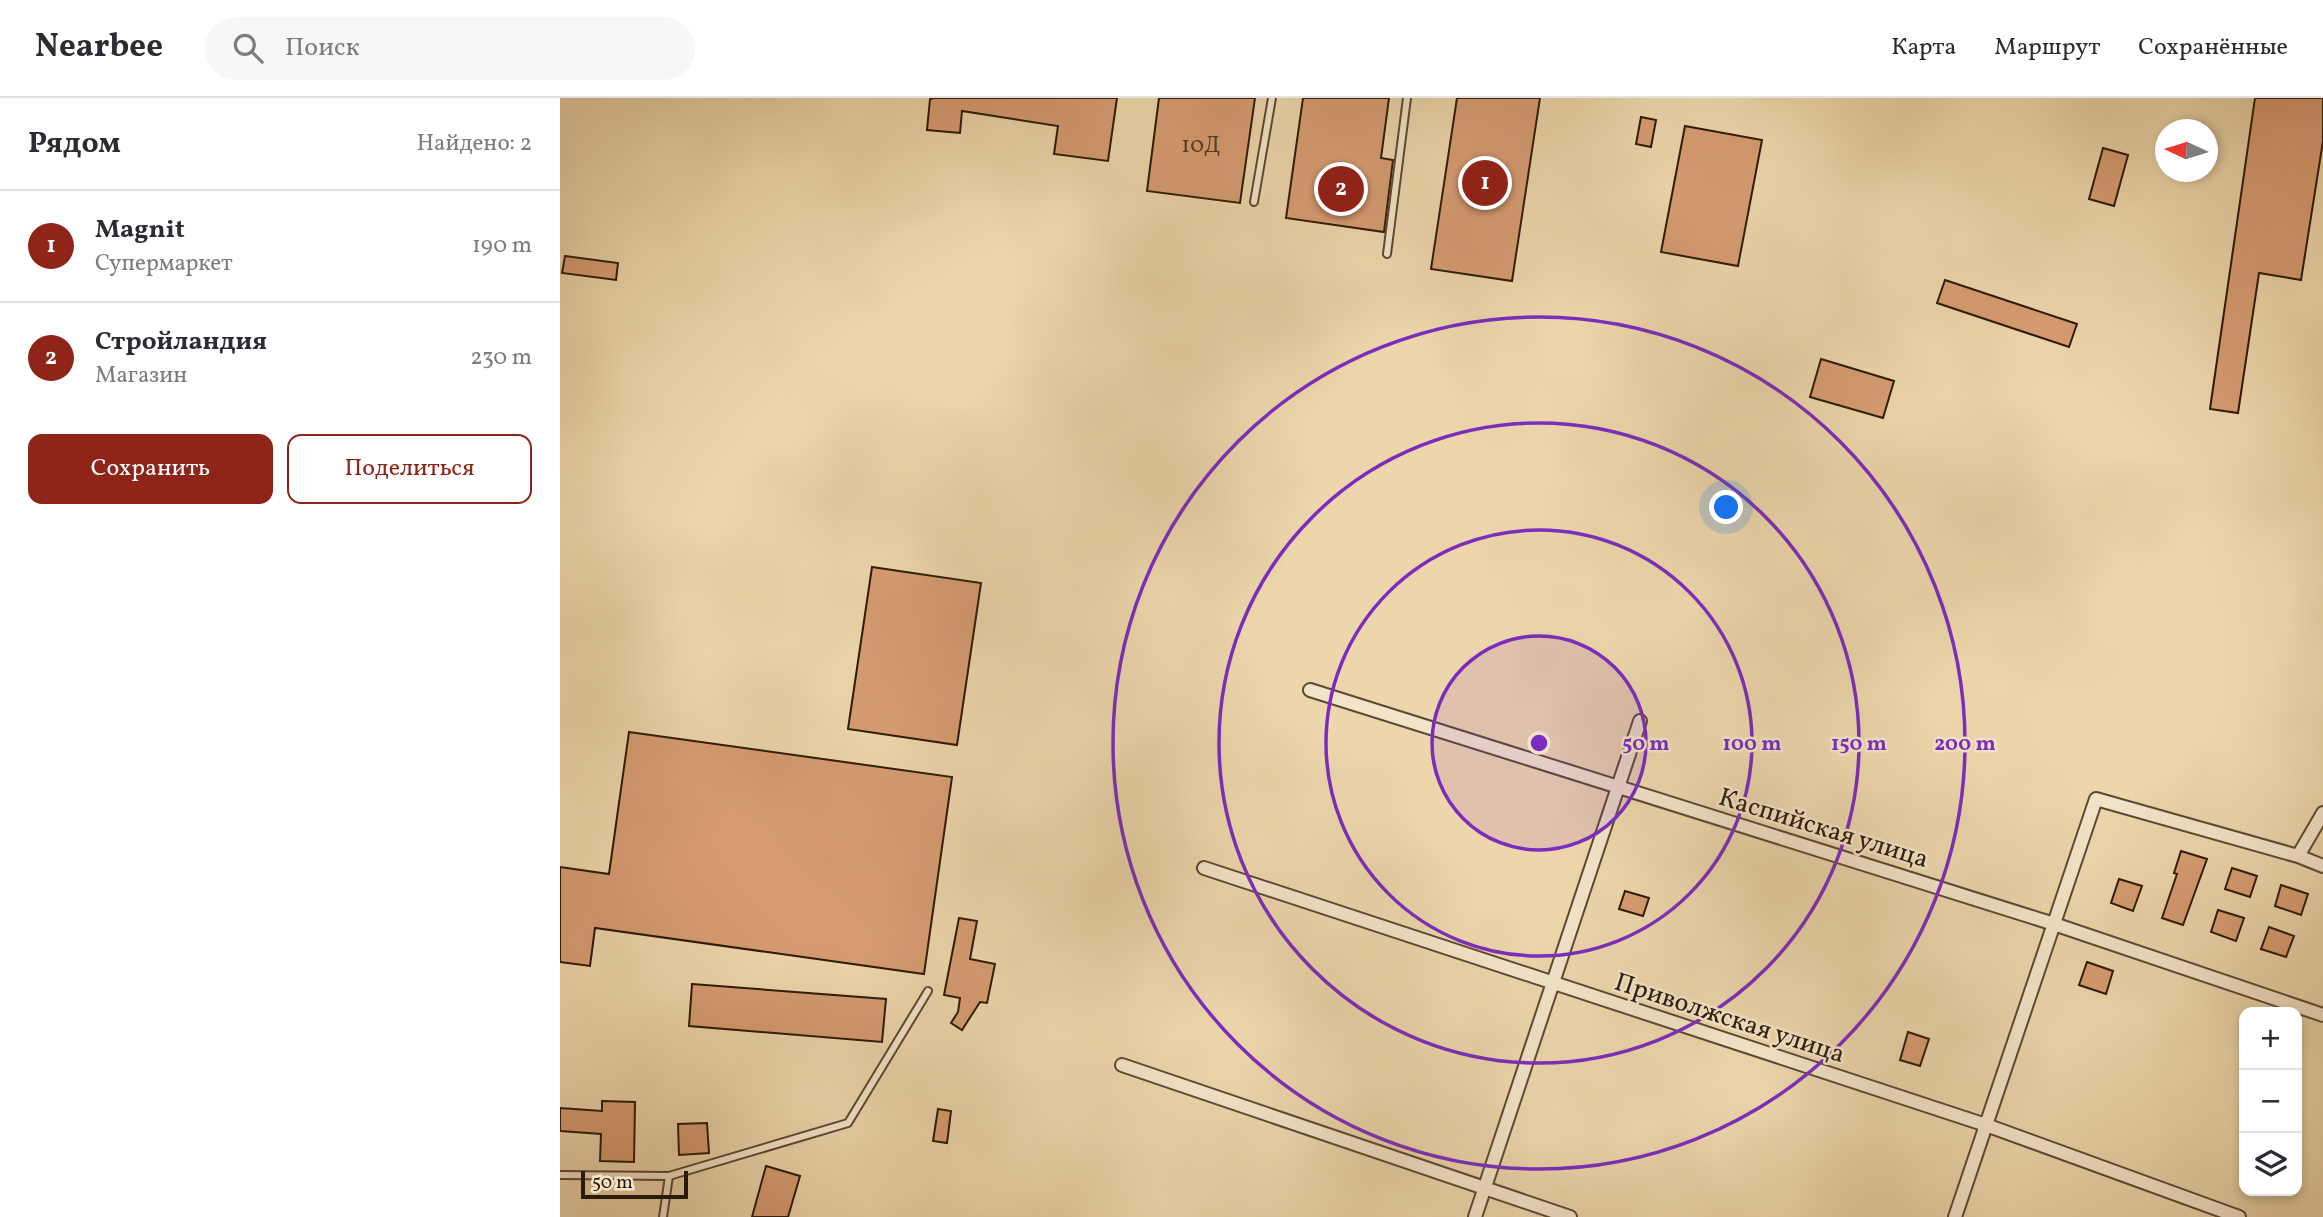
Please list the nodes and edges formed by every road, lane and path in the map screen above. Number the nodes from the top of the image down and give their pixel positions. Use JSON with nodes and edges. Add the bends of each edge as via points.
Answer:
{"nodes":[{"id":1,"x":1272,"y":98,"type":"edge"},
{"id":2,"x":1407,"y":98,"type":"edge"},
{"id":3,"x":1254,"y":202,"type":"dead end"},
{"id":4,"x":1387,"y":254,"type":"dead end"},
{"id":5,"x":1310,"y":690,"type":"dead end"},
{"id":6,"x":1640,"y":721,"type":"dead end"},
{"id":7,"x":1619,"y":787,"type":"junction"},
{"id":8,"x":2323,"y":813,"type":"edge"},
{"id":9,"x":2298,"y":856,"type":"junction"},
{"id":10,"x":2323,"y":866,"type":"edge"},
{"id":11,"x":1204,"y":868,"type":"dead end"},
{"id":12,"x":2054,"y":924,"type":"junction"},
{"id":13,"x":1553,"y":983,"type":"junction"},
{"id":14,"x":928,"y":991,"type":"dead end"},
{"id":15,"x":2323,"y":1015,"type":"edge"},
{"id":16,"x":1122,"y":1065,"type":"dead end"},
{"id":17,"x":1986,"y":1125,"type":"junction"},
{"id":18,"x":560,"y":1175,"type":"edge"},
{"id":19,"x":669,"y":1176,"type":"junction"},
{"id":20,"x":1485,"y":1188,"type":"junction"},
{"id":21,"x":663,"y":1217,"type":"edge"},
{"id":22,"x":1475,"y":1217,"type":"edge"},
{"id":23,"x":1570,"y":1217,"type":"edge"},
{"id":24,"x":1955,"y":1217,"type":"edge"},
{"id":25,"x":2239,"y":1217,"type":"edge"}],
"edges":[{"from":1,"to":3,"type":"lane"},
{"from":2,"to":4,"type":"lane"},
{"from":5,"to":7,"type":"street","name":"Каспийская улица"},
{"from":6,"to":7,"type":"street"},
{"from":7,"to":12,"type":"street","name":"Каспийская улица"},
{"from":7,"to":13,"type":"street"},
{"from":8,"to":9,"type":"street"},
{"from":9,"to":10,"type":"street"},
{"from":9,"to":12,"type":"street","via":[[2096,799]]},
{"from":11,"to":13,"type":"street","name":"Приволжская улица"},
{"from":12,"to":15,"type":"street","name":"Каспийская улица"},
{"from":12,"to":17,"type":"street"},
{"from":13,"to":17,"type":"street","name":"Приволжская улица"},
{"from":13,"to":20,"type":"street"},
{"from":14,"to":19,"type":"lane","via":[[848,1123]]},
{"from":16,"to":20,"type":"street"},
{"from":17,"to":24,"type":"street"},
{"from":17,"to":25,"type":"street","name":"Приволжская улица"},
{"from":18,"to":19,"type":"lane"},
{"from":19,"to":21,"type":"lane"},
{"from":20,"to":22,"type":"street"},
{"from":20,"to":23,"type":"street"}]}
